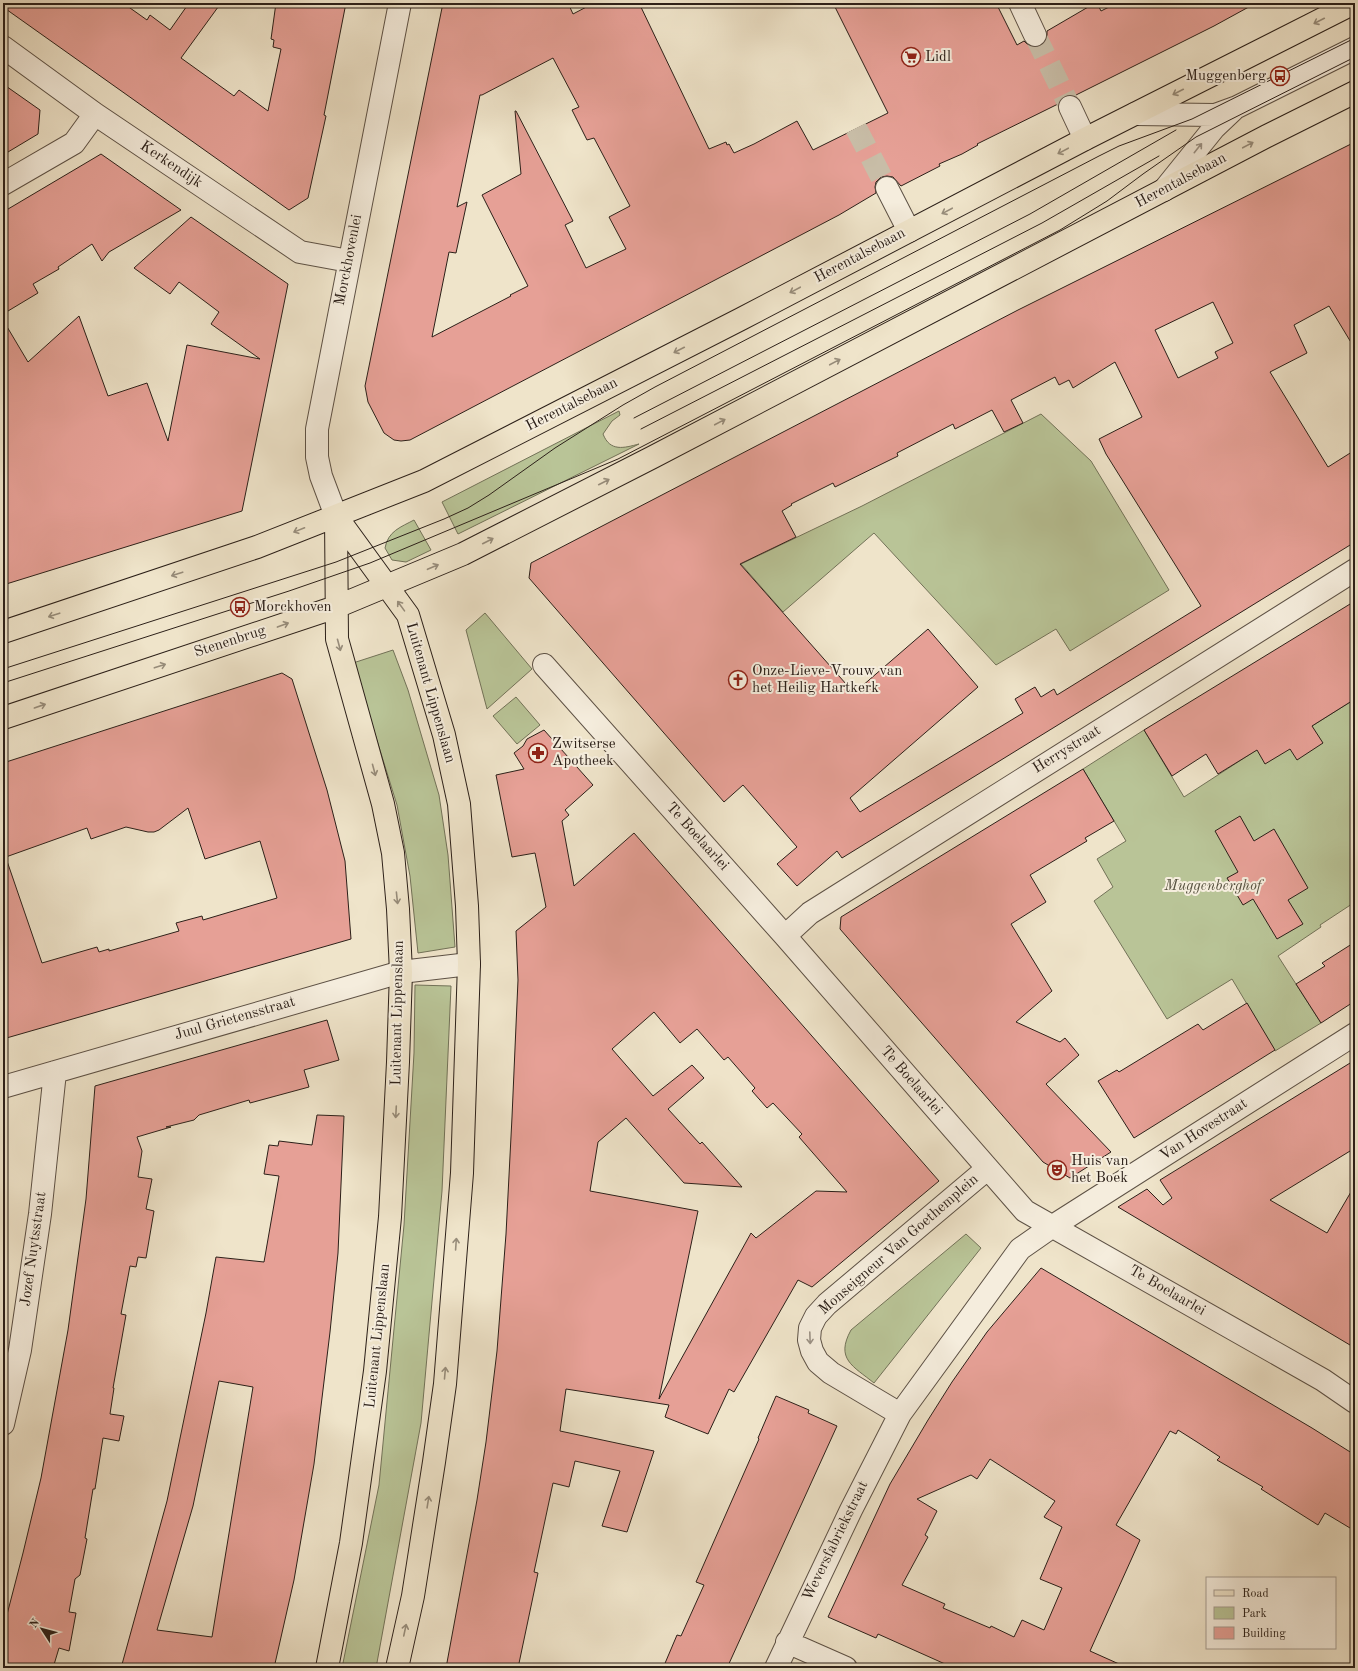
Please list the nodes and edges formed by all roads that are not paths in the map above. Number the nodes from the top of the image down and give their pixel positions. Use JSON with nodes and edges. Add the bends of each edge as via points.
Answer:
{"nodes":[{"id":1,"x":400,"y":3,"type":"edge"},
{"id":2,"x":1020,"y":3,"type":"edge"},
{"id":3,"x":1354,"y":3,"type":"edge"},
{"id":4,"x":1036,"y":35,"type":"tunnel mouth"},
{"id":5,"x":3,"y":47,"type":"edge"},
{"id":6,"x":1355,"y":48,"type":"edge"},
{"id":7,"x":1355,"y":92,"type":"edge"},
{"id":8,"x":1070,"y":107,"type":"tunnel mouth"},
{"id":9,"x":1237,"y":107,"type":"junction"},
{"id":10,"x":95,"y":114,"type":"junction"},
{"id":11,"x":1135,"y":114,"type":"junction"},
{"id":12,"x":1085,"y":139,"type":"junction"},
{"id":13,"x":3,"y":184,"type":"edge"},
{"id":14,"x":887,"y":188,"type":"tunnel mouth"},
{"id":15,"x":1164,"y":190,"type":"junction"},
{"id":16,"x":909,"y":231,"type":"junction"},
{"id":17,"x":349,"y":260,"type":"junction"},
{"id":18,"x":336,"y":516,"type":"junction"},
{"id":19,"x":453,"y":558,"type":"joint"},
{"id":20,"x":1355,"y":570,"type":"edge"},
{"id":21,"x":387,"y":586,"type":"junction"},
{"id":22,"x":336,"y":606,"type":"junction"},
{"id":23,"x":3,"y":632,"type":"edge"},
{"id":24,"x":544,"y":665,"type":"dead end"},
{"id":25,"x":3,"y":718,"type":"edge"},
{"id":26,"x":785,"y":936,"type":"junction"},
{"id":27,"x":469,"y":964,"type":"junction"},
{"id":28,"x":401,"y":972,"type":"junction"},
{"id":29,"x":1355,"y":1034,"type":"edge"},
{"id":30,"x":55,"y":1072,"type":"junction"},
{"id":31,"x":3,"y":1087,"type":"edge"},
{"id":32,"x":987,"y":1169,"type":"junction"},
{"id":33,"x":1053,"y":1226,"type":"junction"},
{"id":34,"x":1355,"y":1402,"type":"edge"},
{"id":35,"x":900,"y":1414,"type":"junction"},
{"id":36,"x":3,"y":1424,"type":"edge"},
{"id":37,"x":787,"y":1642,"type":"junction"},
{"id":38,"x":327,"y":1668,"type":"edge"},
{"id":39,"x":397,"y":1668,"type":"edge"},
{"id":40,"x":776,"y":1668,"type":"edge"},
{"id":41,"x":846,"y":1668,"type":"edge"}],
"edges":[{"from":1,"to":17,"type":"street","name":"Morckhovenlei"},
{"from":2,"to":4,"type":"street"},
{"from":3,"to":11,"type":"main road","name":"Herentalsebaan","one_way":true},
{"from":5,"to":10,"type":"street","name":"Kerkendijk"},
{"from":6,"to":9,"type":"street"},
{"from":15,"to":7,"type":"main road","name":"Herentalsebaan","one_way":true},
{"from":8,"to":12,"type":"street"},
{"from":9,"to":11,"type":"street","via":[[1215,115]]},
{"from":15,"to":9,"type":"street","one_way":true,"via":[[1214,128]]},
{"from":10,"to":13,"type":"street","via":[[74,143]]},
{"from":10,"to":17,"type":"street","name":"Kerkendijk","via":[[300,252]]},
{"from":11,"to":12,"type":"main road","name":"Herentalsebaan"},
{"from":12,"to":16,"type":"main road","name":"Herentalsebaan","one_way":true},
{"from":14,"to":16,"type":"street"},
{"from":19,"to":15,"type":"main road","name":"Herentalsebaan","one_way":true,"via":[[653,458]]},
{"from":16,"to":18,"type":"main road","name":"Herentalsebaan","one_way":true,"via":[[437,475]]},
{"from":17,"to":18,"type":"street","name":"Morckhovenlei","via":[[317,429],[321,476]]},
{"from":18,"to":21,"type":"main road","name":"Luitenant Lippenslaan"},
{"from":18,"to":22,"type":"main road","name":"Luitenant Lippenslaan"},
{"from":18,"to":23,"type":"main road","one_way":true,"via":[[257,547]]},
{"from":21,"to":19,"type":"main road","name":"Stenenbrug","one_way":true},
{"from":20,"to":26,"type":"street","name":"Herrystraat","via":[[817,908]]},
{"from":21,"to":22,"type":"main road","name":"Stenenbrug"},
{"from":27,"to":21,"type":"main road","name":"Luitenant Lippenslaan","one_way":true,"via":[[466,878],[459,804],[444,735],[411,622]]},
{"from":25,"to":22,"type":"main road","name":"Stenenbrug","one_way":true},
{"from":22,"to":28,"type":"main road","name":"Luitenant Lippenslaan","one_way":true,"via":[[337,639],[383,804],[393,853]]},
{"from":24,"to":26,"type":"street","name":"Te Boelaarlei"},
{"from":26,"to":32,"type":"street","name":"Te Boelaarlei"},
{"from":27,"to":28,"type":"street","name":"Juul Grietensstraat"},
{"from":39,"to":27,"type":"main road","name":"Luitenant Lippenslaan","one_way":true,"via":[[414,1588],[444,1384],[462,1173]]},
{"from":28,"to":30,"type":"street","name":"Juul Grietensstraat"},
{"from":28,"to":38,"type":"main road","name":"Luitenant Lippenslaan","one_way":true,"via":[[390,1217],[375,1371],[351,1544]]},
{"from":29,"to":33,"type":"street","name":"Van Hovestraat"},
{"from":30,"to":31,"type":"street","name":"Juul Grietensstraat"},
{"from":30,"to":36,"type":"street","name":"Jozef Nuytsstraat","via":[[39,1221],[20,1350]]},
{"from":32,"to":33,"type":"street","name":"Te Boelaarlei","via":[[1025,1211]]},
{"from":32,"to":35,"type":"street","name":"Monseigneur Van Goethemplein","one_way":true,"via":[[827,1304],[816,1316],[810,1328],[809,1340],[818,1362]]},
{"from":33,"to":34,"type":"street","name":"Te Boelaarlei","via":[[1323,1380]]},
{"from":33,"to":35,"type":"street","via":[[1020,1249]]},
{"from":35,"to":37,"type":"street","name":"Weversfabriekstraat"},
{"from":37,"to":40,"type":"street","name":"Weversfabriekstraat"},
{"from":37,"to":41,"type":"street"}]}
